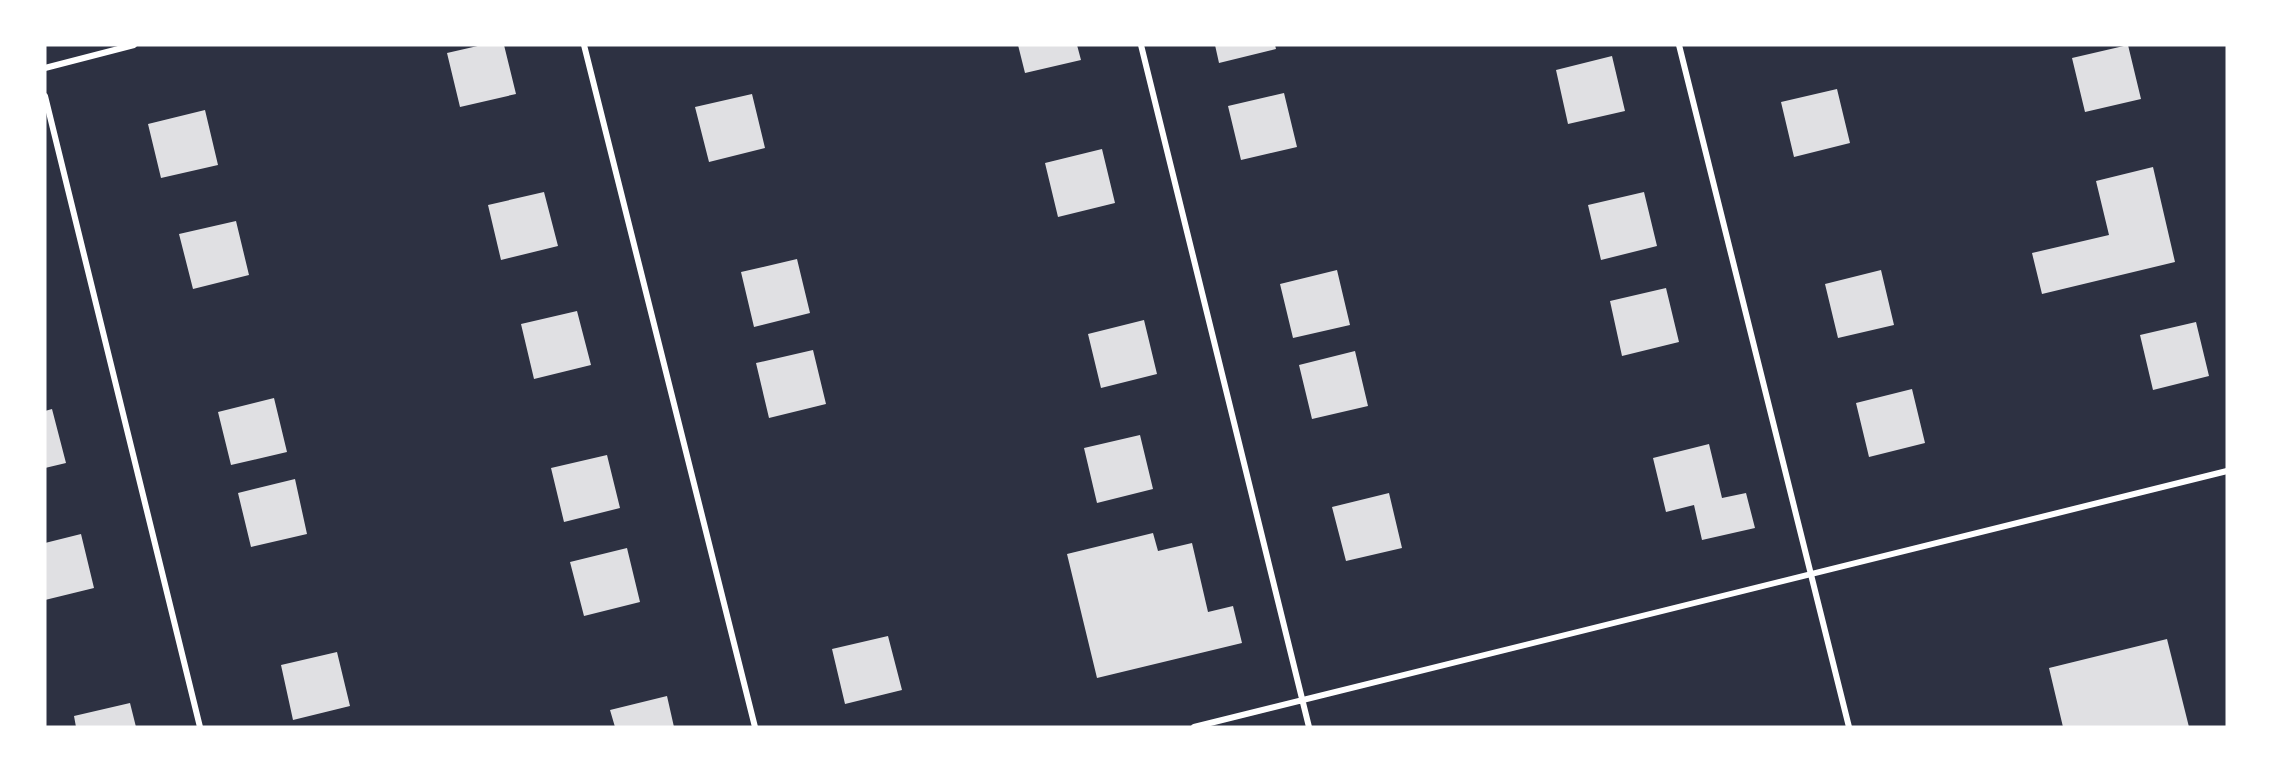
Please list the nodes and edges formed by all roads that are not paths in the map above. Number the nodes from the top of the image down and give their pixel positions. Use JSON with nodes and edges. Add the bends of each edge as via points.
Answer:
{"nodes":[{"id":1,"x":134,"y":45,"type":"edge"},
{"id":2,"x":584,"y":45,"type":"edge"},
{"id":3,"x":1141,"y":45,"type":"edge"},
{"id":4,"x":1679,"y":45,"type":"edge"},
{"id":5,"x":45,"y":68,"type":"edge"},
{"id":6,"x":45,"y":96,"type":"edge"},
{"id":7,"x":2227,"y":471,"type":"edge"},
{"id":8,"x":1811,"y":573,"type":"junction"},
{"id":9,"x":1302,"y":700,"type":"junction"},
{"id":10,"x":200,"y":727,"type":"edge"},
{"id":11,"x":754,"y":727,"type":"edge"},
{"id":12,"x":1194,"y":727,"type":"edge"},
{"id":13,"x":1309,"y":727,"type":"edge"},
{"id":14,"x":1849,"y":727,"type":"edge"}],
"edges":[{"from":1,"to":5,"type":"street"},
{"from":2,"to":11,"type":"street"},
{"from":3,"to":9,"type":"street"},
{"from":4,"to":8,"type":"street"},
{"from":6,"to":10,"type":"street"},
{"from":7,"to":8,"type":"street"},
{"from":8,"to":9,"type":"street"},
{"from":8,"to":14,"type":"street"},
{"from":9,"to":12,"type":"street"},
{"from":9,"to":13,"type":"street"}]}
